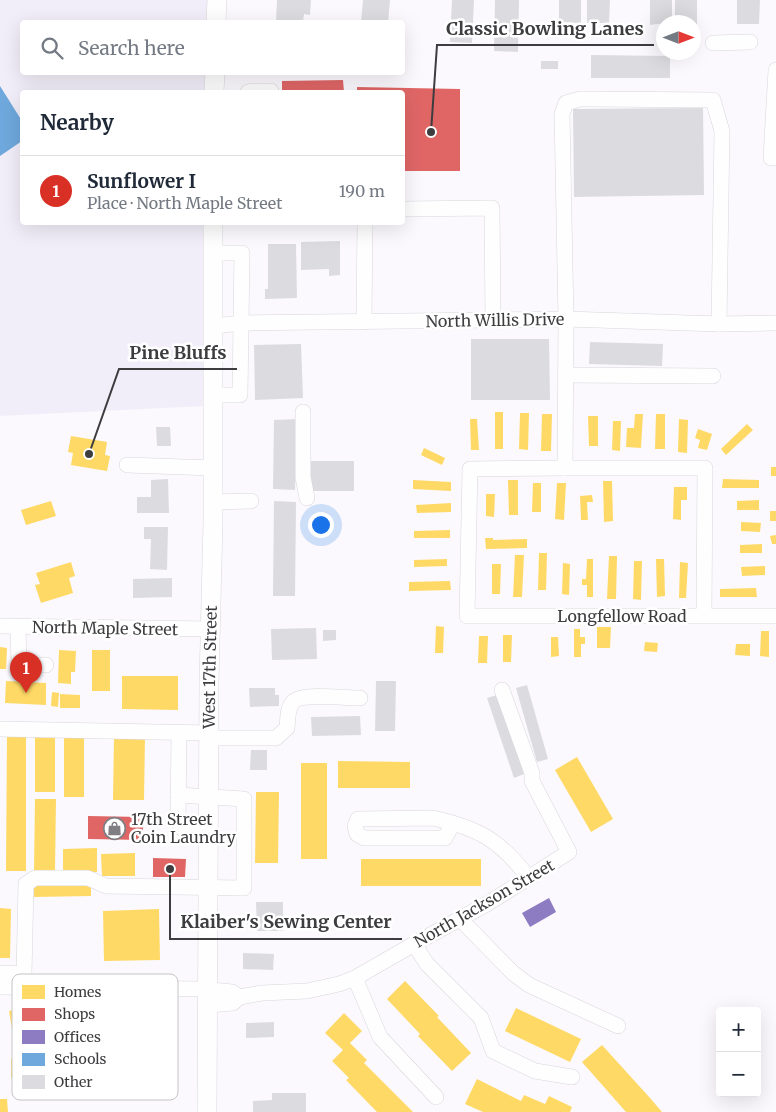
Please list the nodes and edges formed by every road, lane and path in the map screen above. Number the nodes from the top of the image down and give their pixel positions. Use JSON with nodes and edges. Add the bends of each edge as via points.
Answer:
{"nodes":[{"id":1,"x":217,"y":0,"type":"edge"},
{"id":2,"x":216,"y":20,"type":"edge"},
{"id":3,"x":750,"y":42,"type":"dead end"},
{"id":4,"x":713,"y":43,"type":"dead end"},
{"id":5,"x":776,"y":70,"type":"edge"},
{"id":6,"x":215,"y":75,"type":"edge"},
{"id":7,"x":214,"y":90,"type":"edge"},
{"id":8,"x":774,"y":158,"type":"edge"},
{"id":9,"x":405,"y":209,"type":"edge"},
{"id":10,"x":214,"y":225,"type":"edge"},
{"id":11,"x":364,"y":225,"type":"edge"},
{"id":12,"x":214,"y":253,"type":"junction"},
{"id":13,"x":566,"y":319,"type":"junction"},
{"id":14,"x":493,"y":320,"type":"junction"},
{"id":15,"x":364,"y":322,"type":"junction"},
{"id":16,"x":242,"y":323,"type":"junction"},
{"id":17,"x":776,"y":323,"type":"edge"},
{"id":18,"x":719,"y":324,"type":"junction"},
{"id":19,"x":213,"y":326,"type":"junction"},
{"id":20,"x":566,"y":375,"type":"junction"},
{"id":21,"x":713,"y":376,"type":"dead end"},
{"id":22,"x":213,"y":395,"type":"junction"},
{"id":23,"x":303,"y":412,"type":"dead end"},
{"id":24,"x":128,"y":465,"type":"dead end"},
{"id":25,"x":213,"y":468,"type":"junction"},
{"id":26,"x":565,"y":468,"type":"junction"},
{"id":27,"x":307,"y":498,"type":"dead end"},
{"id":28,"x":251,"y":501,"type":"dead end"},
{"id":29,"x":213,"y":502,"type":"junction"},
{"id":30,"x":704,"y":616,"type":"junction"},
{"id":31,"x":776,"y":616,"type":"edge"},
{"id":32,"x":0,"y":626,"type":"edge"},
{"id":33,"x":18,"y":626,"type":"junction"},
{"id":34,"x":211,"y":629,"type":"junction"},
{"id":35,"x":46,"y":665,"type":"dead end"},
{"id":36,"x":502,"y":690,"type":"dead end"},
{"id":37,"x":360,"y":698,"type":"dead end"},
{"id":38,"x":0,"y":729,"type":"edge"},
{"id":39,"x":179,"y":732,"type":"junction"},
{"id":40,"x":209,"y":736,"type":"junction"},
{"id":41,"x":178,"y":795,"type":"junction"},
{"id":42,"x":209,"y":796,"type":"junction"},
{"id":43,"x":453,"y":823,"type":"junction"},
{"id":44,"x":208,"y":830,"type":"junction"},
{"id":45,"x":528,"y":877,"type":"junction"},
{"id":46,"x":208,"y":888,"type":"junction"},
{"id":47,"x":460,"y":920,"type":"junction"},
{"id":48,"x":414,"y":944,"type":"junction"},
{"id":49,"x":25,"y":974,"type":"edge"},
{"id":50,"x":355,"y":978,"type":"junction"},
{"id":51,"x":178,"y":994,"type":"edge"},
{"id":52,"x":208,"y":997,"type":"junction"},
{"id":53,"x":618,"y":1026,"type":"dead end"},
{"id":54,"x":572,"y":1077,"type":"dead end"},
{"id":55,"x":436,"y":1097,"type":"dead end"},
{"id":56,"x":207,"y":1112,"type":"edge"}],
"edges":[{"from":1,"to":2,"type":"main road"},
{"from":3,"to":4,"type":"street"},
{"from":5,"to":8,"type":"street"},
{"from":6,"to":7,"type":"main road"},
{"from":9,"to":14,"type":"street","via":[[492,208]]},
{"from":10,"to":12,"type":"main road","name":"West 17th Street"},
{"from":11,"to":15,"type":"street"},
{"from":12,"to":16,"type":"street","via":[[242,253]]},
{"from":12,"to":19,"type":"main road","name":"West 17th Street"},
{"from":13,"to":14,"type":"street","name":"North Willis Drive"},
{"from":13,"to":18,"type":"street","name":"North Willis Drive"},
{"from":13,"to":18,"type":"street","via":[[562,114],[566,103],[580,99],[713,100],[722,131]]},
{"from":13,"to":20,"type":"street"},
{"from":14,"to":15,"type":"street","name":"North Willis Drive"},
{"from":15,"to":16,"type":"street","name":"North Willis Drive"},
{"from":16,"to":19,"type":"street","name":"North Willis Drive"},
{"from":16,"to":22,"type":"street","via":[[240,395]]},
{"from":17,"to":18,"type":"street","name":"North Willis Drive"},
{"from":19,"to":22,"type":"main road","name":"West 17th Street"},
{"from":20,"to":21,"type":"street"},
{"from":20,"to":26,"type":"street"},
{"from":22,"to":25,"type":"main road","name":"West 17th Street"},
{"from":23,"to":27,"type":"street","via":[[303,477]]},
{"from":24,"to":25,"type":"street"},
{"from":25,"to":29,"type":"main road","name":"West 17th Street"},
{"from":26,"to":30,"type":"street","via":[[705,468]]},
{"from":26,"to":30,"type":"street","name":"Longfellow Road","via":[[470,469],[467,616]]},
{"from":28,"to":29,"type":"street"},
{"from":29,"to":34,"type":"main road","name":"West 17th Street"},
{"from":30,"to":31,"type":"street","name":"Longfellow Road"},
{"from":32,"to":33,"type":"street","name":"North Maple Street"},
{"from":33,"to":34,"type":"street","name":"North Maple Street"},
{"from":33,"to":35,"type":"street","via":[[19,666]]},
{"from":34,"to":40,"type":"main road","name":"West 17th Street"},
{"from":36,"to":45,"type":"street","name":"North Jackson Street","via":[[532,773],[532,781],[569,852]]},
{"from":37,"to":40,"type":"street","via":[[302,697],[293,702],[287,728],[276,738]]},
{"from":38,"to":39,"type":"street"},
{"from":39,"to":40,"type":"street"},
{"from":39,"to":41,"type":"street"},
{"from":40,"to":42,"type":"main road","name":"West 17th Street"},
{"from":41,"to":42,"type":"street"},
{"from":41,"to":44,"type":"street","via":[[178,822],[183,828]]},
{"from":42,"to":44,"type":"main road","name":"West 17th Street"},
{"from":42,"to":46,"type":"street","via":[[244,798],[244,888]]},
{"from":43,"to":43,"type":"street","via":[[433,818],[358,819],[355,826],[356,834],[364,838],[445,838]]},
{"from":43,"to":45,"type":"street","via":[[493,840]]},
{"from":44,"to":46,"type":"main road","name":"West 17th Street"},
{"from":45,"to":47,"type":"street","name":"North Jackson Street"},
{"from":46,"to":49,"type":"street","via":[[106,886],[88,878],[36,878],[26,884]]},
{"from":46,"to":52,"type":"main road","name":"West 17th Street"},
{"from":47,"to":48,"type":"street","name":"North Jackson Street"},
{"from":47,"to":53,"type":"street","via":[[529,985]]},
{"from":48,"to":50,"type":"street","name":"North Jackson Street"},
{"from":48,"to":54,"type":"street","via":[[427,964],[481,1018],[493,1051],[534,1071]]},
{"from":50,"to":52,"type":"street","name":"North Jackson Street","via":[[308,991],[240,997],[233,1003]]},
{"from":50,"to":55,"type":"street","via":[[380,1037]]},
{"from":51,"to":52,"type":"street"},
{"from":52,"to":56,"type":"main road","name":"West 17th Street"}]}
